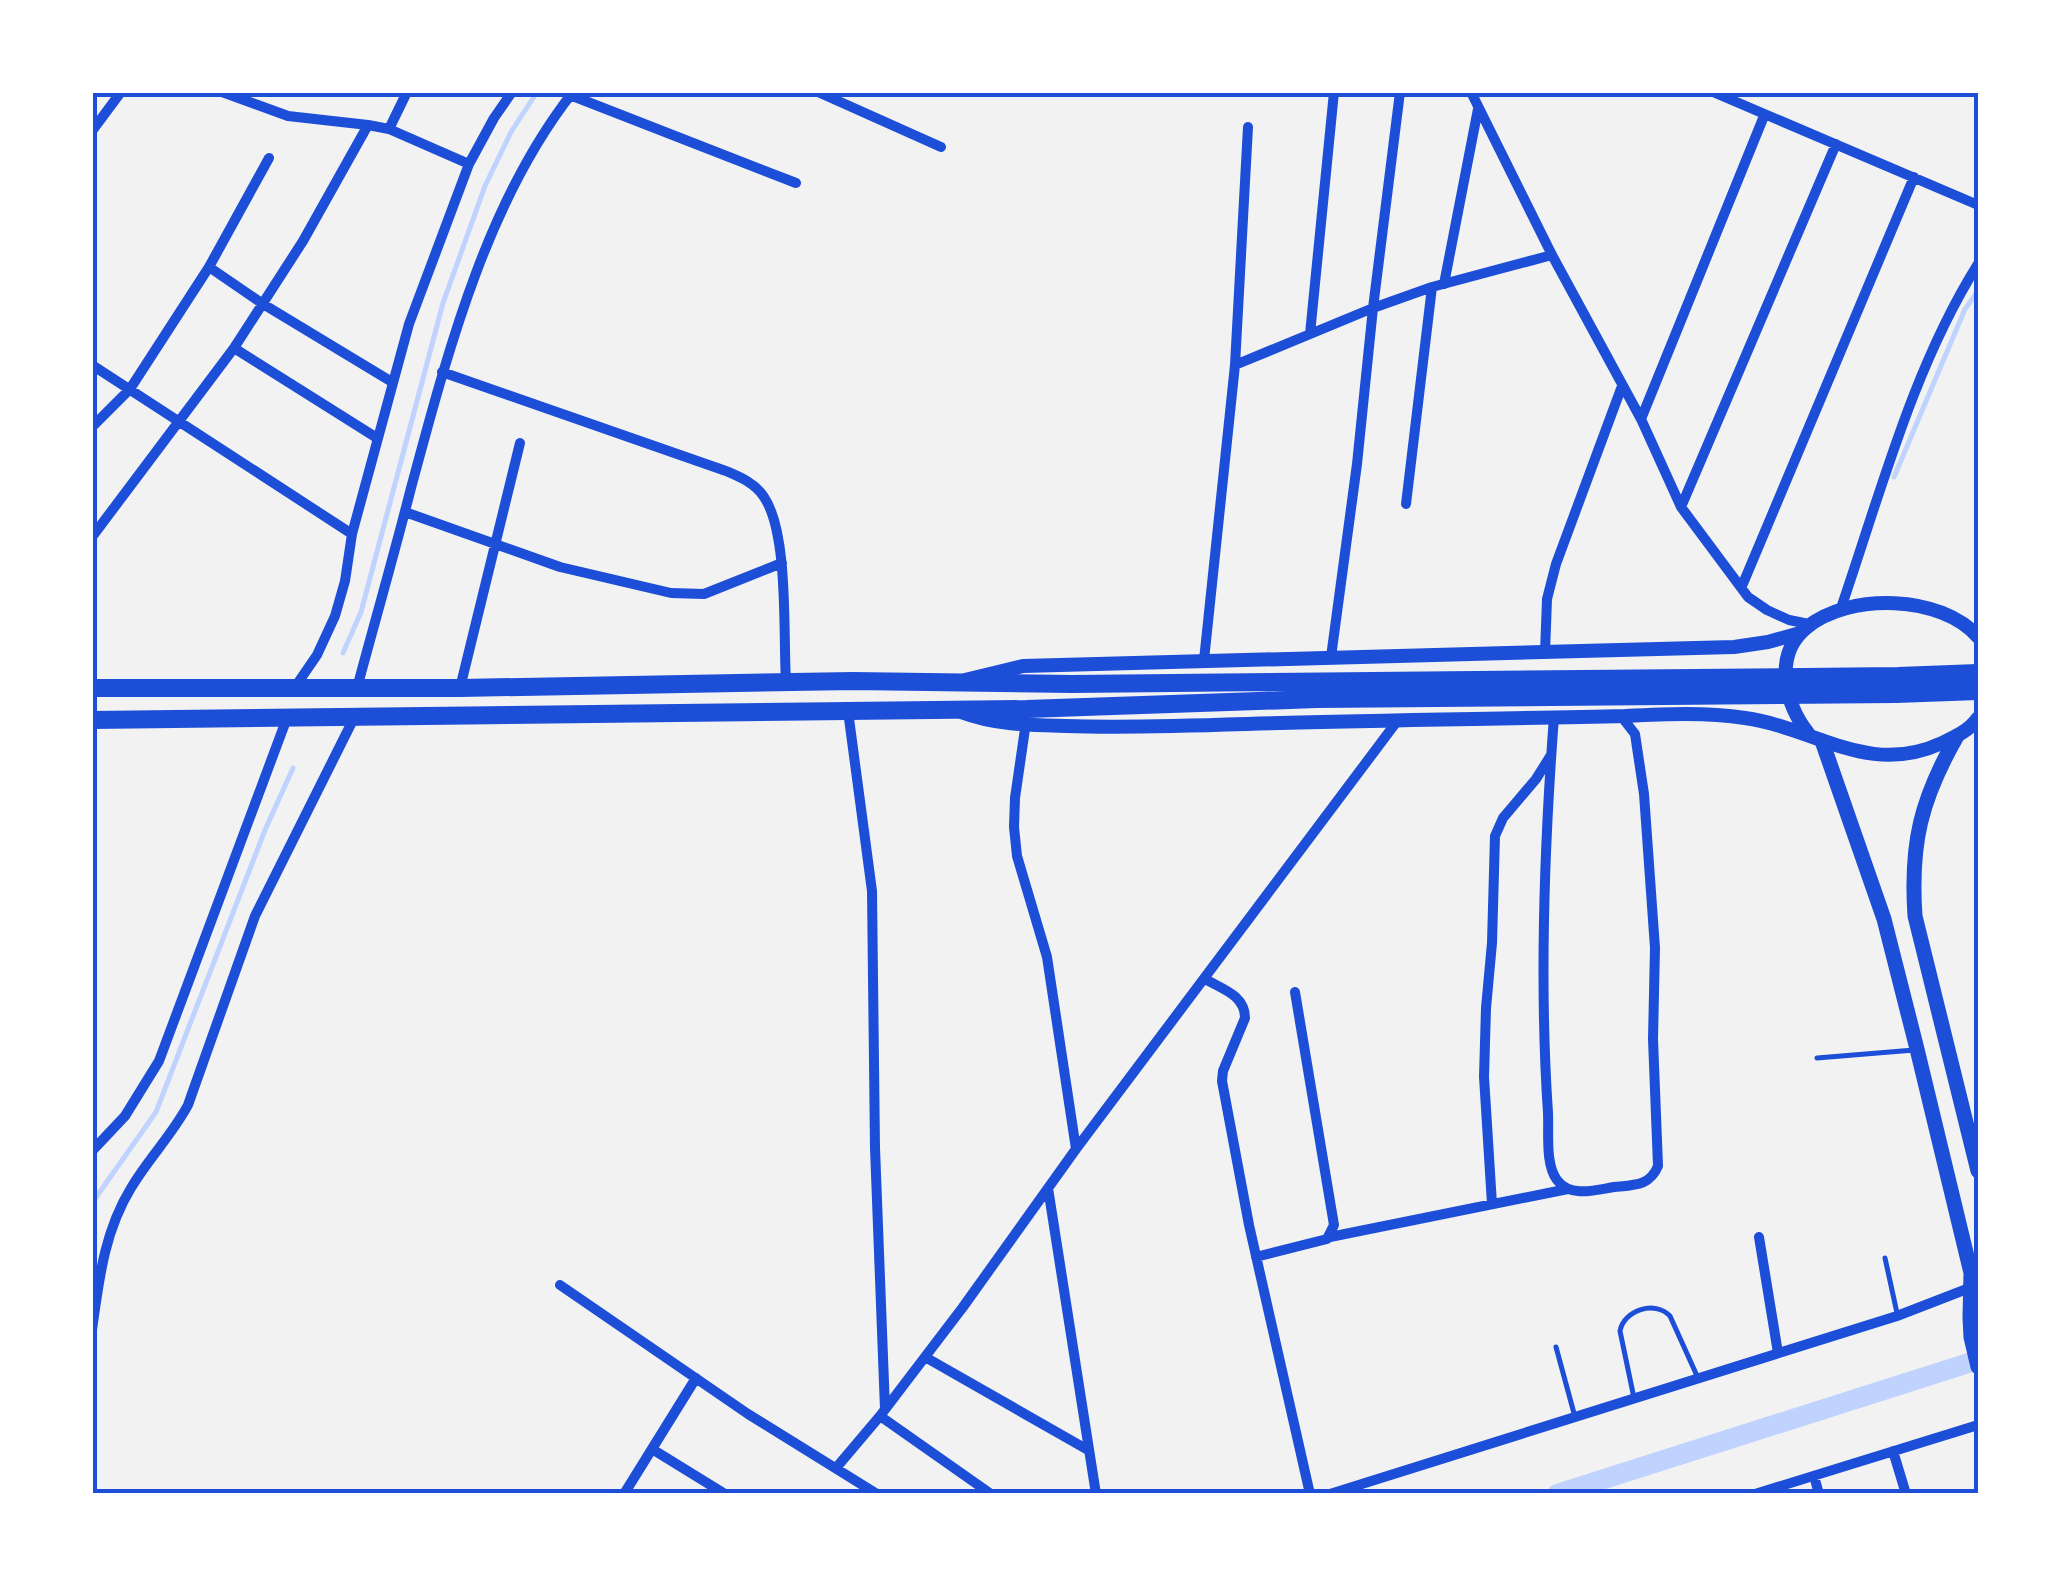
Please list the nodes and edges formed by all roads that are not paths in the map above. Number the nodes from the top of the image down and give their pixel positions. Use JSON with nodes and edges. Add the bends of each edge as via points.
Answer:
{"nodes":[{"id":1,"x":120,"y":92,"type":"edge"},
{"id":2,"x":222,"y":92,"type":"edge"},
{"id":3,"x":407,"y":92,"type":"edge"},
{"id":4,"x":512,"y":92,"type":"edge"},
{"id":5,"x":818,"y":92,"type":"edge"},
{"id":6,"x":1334,"y":92,"type":"edge"},
{"id":7,"x":1400,"y":92,"type":"edge"},
{"id":8,"x":1471,"y":92,"type":"edge"},
{"id":9,"x":1713,"y":92,"type":"edge"},
{"id":10,"x":571,"y":94,"type":"edge"},
{"id":11,"x":1478,"y":108,"type":"junction"},
{"id":12,"x":1764,"y":116,"type":"junction"},
{"id":13,"x":368,"y":124,"type":"junction"},
{"id":14,"x":1248,"y":127,"type":"dead end"},
{"id":15,"x":388,"y":129,"type":"junction"},
{"id":16,"x":92,"y":131,"type":"edge"},
{"id":17,"x":1836,"y":144,"type":"junction"},
{"id":18,"x":942,"y":147,"type":"dead end"},
{"id":19,"x":269,"y":158,"type":"dead end"},
{"id":20,"x":469,"y":164,"type":"junction"},
{"id":21,"x":1914,"y":176,"type":"junction"},
{"id":22,"x":796,"y":183,"type":"dead end"},
{"id":23,"x":1978,"y":205,"type":"edge"},
{"id":24,"x":1552,"y":255,"type":"junction"},
{"id":25,"x":1978,"y":264,"type":"edge"},
{"id":26,"x":209,"y":267,"type":"junction"},
{"id":27,"x":1438,"y":286,"type":"junction"},
{"id":28,"x":263,"y":304,"type":"junction"},
{"id":29,"x":1373,"y":308,"type":"junction"},
{"id":30,"x":1310,"y":334,"type":"junction"},
{"id":31,"x":234,"y":348,"type":"junction"},
{"id":32,"x":92,"y":365,"type":"edge"},
{"id":33,"x":1235,"y":365,"type":"junction"},
{"id":34,"x":442,"y":372,"type":"junction"},
{"id":35,"x":392,"y":382,"type":"junction"},
{"id":36,"x":1622,"y":386,"type":"junction"},
{"id":37,"x":130,"y":388,"type":"junction"},
{"id":38,"x":1641,"y":419,"type":"junction"},
{"id":39,"x":179,"y":421,"type":"junction"},
{"id":40,"x":92,"y":427,"type":"edge"},
{"id":41,"x":378,"y":438,"type":"junction"},
{"id":42,"x":520,"y":443,"type":"dead end"},
{"id":43,"x":1406,"y":504,"type":"dead end"},
{"id":44,"x":1681,"y":507,"type":"junction"},
{"id":45,"x":405,"y":512,"type":"junction"},
{"id":46,"x":352,"y":534,"type":"junction"},
{"id":47,"x":92,"y":538,"type":"edge"},
{"id":48,"x":495,"y":544,"type":"junction"},
{"id":49,"x":782,"y":563,"type":"junction"},
{"id":50,"x":1742,"y":586,"type":"junction"},
{"id":51,"x":1840,"y":610,"type":"junction"},
{"id":52,"x":1962,"y":621,"type":"junction"},
{"id":53,"x":1978,"y":626,"type":"edge"},
{"id":54,"x":1805,"y":628,"type":"junction"},
{"id":55,"x":1978,"y":637,"type":"edge"},
{"id":56,"x":1545,"y":653,"type":"junction"},
{"id":57,"x":1331,"y":657,"type":"junction"},
{"id":58,"x":1204,"y":660,"type":"junction"},
{"id":59,"x":1978,"y":673,"type":"edge"},
{"id":60,"x":786,"y":682,"type":"junction"},
{"id":61,"x":955,"y":683,"type":"junction"},
{"id":62,"x":92,"y":688,"type":"edge"},
{"id":63,"x":294,"y":688,"type":"junction"},
{"id":64,"x":357,"y":688,"type":"junction"},
{"id":65,"x":460,"y":688,"type":"junction"},
{"id":66,"x":1978,"y":691,"type":"edge"},
{"id":67,"x":848,"y":710,"type":"junction"},
{"id":68,"x":355,"y":716,"type":"junction"},
{"id":69,"x":1621,"y":716,"type":"junction"},
{"id":70,"x":287,"y":717,"type":"junction"},
{"id":71,"x":1026,"y":717,"type":"junction"},
{"id":72,"x":1554,"y":717,"type":"junction"},
{"id":73,"x":92,"y":720,"type":"edge"},
{"id":74,"x":1398,"y":720,"type":"junction"},
{"id":75,"x":1977,"y":721,"type":"edge"},
{"id":76,"x":1957,"y":736,"type":"junction"},
{"id":77,"x":1815,"y":737,"type":"junction"},
{"id":78,"x":1552,"y":754,"type":"junction"},
{"id":79,"x":1204,"y":979,"type":"junction"},
{"id":80,"x":1296,"y":992,"type":"dead end"},
{"id":81,"x":1918,"y":1049,"type":"junction"},
{"id":82,"x":1817,"y":1058,"type":"dead end"},
{"id":83,"x":1076,"y":1149,"type":"junction"},
{"id":84,"x":92,"y":1151,"type":"edge"},
{"id":85,"x":1978,"y":1171,"type":"edge"},
{"id":86,"x":1048,"y":1187,"type":"junction"},
{"id":87,"x":1568,"y":1190,"type":"junction"},
{"id":88,"x":1492,"y":1204,"type":"junction"},
{"id":89,"x":1759,"y":1236,"type":"dead end"},
{"id":90,"x":1330,"y":1237,"type":"junction"},
{"id":91,"x":1256,"y":1257,"type":"junction"},
{"id":92,"x":1885,"y":1258,"type":"dead end"},
{"id":93,"x":560,"y":1285,"type":"dead end"},
{"id":94,"x":1972,"y":1287,"type":"junction"},
{"id":95,"x":1897,"y":1316,"type":"junction"},
{"id":96,"x":92,"y":1330,"type":"edge"},
{"id":97,"x":1556,"y":1347,"type":"dead end"},
{"id":98,"x":1778,"y":1353,"type":"junction"},
{"id":99,"x":925,"y":1357,"type":"junction"},
{"id":100,"x":1978,"y":1367,"type":"edge"},
{"id":101,"x":696,"y":1378,"type":"junction"},
{"id":102,"x":1698,"y":1378,"type":"junction"},
{"id":103,"x":1634,"y":1398,"type":"junction"},
{"id":104,"x":882,"y":1413,"type":"junction"},
{"id":105,"x":1575,"y":1417,"type":"junction"},
{"id":106,"x":1978,"y":1426,"type":"edge"},
{"id":107,"x":652,"y":1449,"type":"junction"},
{"id":108,"x":1088,"y":1450,"type":"junction"},
{"id":109,"x":1893,"y":1451,"type":"junction"},
{"id":110,"x":836,"y":1468,"type":"junction"},
{"id":111,"x":1814,"y":1476,"type":"junction"},
{"id":112,"x":624,"y":1494,"type":"edge"},
{"id":113,"x":726,"y":1494,"type":"edge"},
{"id":114,"x":878,"y":1494,"type":"edge"},
{"id":115,"x":990,"y":1494,"type":"edge"},
{"id":116,"x":1096,"y":1494,"type":"edge"},
{"id":117,"x":1310,"y":1494,"type":"edge"},
{"id":118,"x":1330,"y":1494,"type":"edge"},
{"id":119,"x":1755,"y":1494,"type":"edge"},
{"id":120,"x":1819,"y":1494,"type":"edge"},
{"id":121,"x":1906,"y":1494,"type":"edge"}],
"edges":[{"from":1,"to":16,"type":"street"},
{"from":2,"to":13,"type":"street","via":[[288,116]]},
{"from":3,"to":15,"type":"street"},
{"from":4,"to":20,"type":"street"},
{"from":5,"to":18,"type":"street"},
{"from":6,"to":30,"type":"street"},
{"from":7,"to":29,"type":"street"},
{"from":8,"to":11,"type":"street"},
{"from":9,"to":12,"type":"street"},
{"from":10,"to":22,"type":"street"},
{"from":10,"to":34,"type":"street","via":[[534,146],[504,206]]},
{"from":11,"to":24,"type":"street"},
{"from":11,"to":27,"type":"street"},
{"from":12,"to":17,"type":"street"},
{"from":12,"to":38,"type":"street"},
{"from":13,"to":15,"type":"street"},
{"from":13,"to":28,"type":"street"},
{"from":14,"to":33,"type":"street"},
{"from":15,"to":20,"type":"street"},
{"from":17,"to":21,"type":"street"},
{"from":17,"to":44,"type":"street"},
{"from":19,"to":26,"type":"street"},
{"from":20,"to":35,"type":"street"},
{"from":21,"to":23,"type":"street"},
{"from":21,"to":50,"type":"street"},
{"from":24,"to":27,"type":"street"},
{"from":24,"to":36,"type":"street"},
{"from":25,"to":51,"type":"street","via":[[1918,385]]},
{"from":26,"to":28,"type":"street"},
{"from":26,"to":37,"type":"street"},
{"from":27,"to":29,"type":"street"},
{"from":27,"to":43,"type":"street"},
{"from":28,"to":31,"type":"street"},
{"from":28,"to":35,"type":"street"},
{"from":29,"to":30,"type":"street"},
{"from":29,"to":57,"type":"street"},
{"from":30,"to":33,"type":"street"},
{"from":31,"to":39,"type":"street"},
{"from":31,"to":41,"type":"street"},
{"from":32,"to":37,"type":"street"},
{"from":33,"to":58,"type":"street"},
{"from":34,"to":45,"type":"street"},
{"from":34,"to":49,"type":"street","via":[[747,480],[775,517]]},
{"from":35,"to":41,"type":"street"},
{"from":36,"to":38,"type":"street"},
{"from":36,"to":56,"type":"street","via":[[1556,564]]},
{"from":37,"to":39,"type":"street"},
{"from":37,"to":40,"type":"street"},
{"from":38,"to":44,"type":"street"},
{"from":39,"to":46,"type":"street"},
{"from":39,"to":47,"type":"street"},
{"from":41,"to":46,"type":"street"},
{"from":42,"to":48,"type":"street"},
{"from":44,"to":50,"type":"street"},
{"from":45,"to":48,"type":"street"},
{"from":45,"to":64,"type":"street"},
{"from":46,"to":63,"type":"street","via":[[336,616]]},
{"from":48,"to":49,"type":"street","via":[[560,567],[672,592],[704,594]]},
{"from":48,"to":65,"type":"street"},
{"from":49,"to":60,"type":"street"},
{"from":50,"to":54,"type":"street","via":[[1766,610]]},
{"from":51,"to":52,"type":"street","via":[[1902,604]]},
{"from":51,"to":54,"type":"street"},
{"from":52,"to":53,"type":"street"},
{"from":52,"to":55,"type":"street"},
{"from":54,"to":56,"type":"street","via":[[1734,647]]},
{"from":54,"to":77,"type":"street","via":[[1792,648],[1786,684],[1797,719]]},
{"from":56,"to":57,"type":"street"},
{"from":57,"to":58,"type":"street"},
{"from":58,"to":61,"type":"street","via":[[1023,666]]},
{"from":59,"to":61,"type":"highway"},
{"from":60,"to":61,"type":"highway"},
{"from":60,"to":65,"type":"highway"},
{"from":62,"to":63,"type":"highway"},
{"from":63,"to":64,"type":"highway"},
{"from":64,"to":65,"type":"highway"},
{"from":66,"to":71,"type":"highway","via":[[1318,699],[1070,708]]},
{"from":67,"to":68,"type":"highway"},
{"from":67,"to":71,"type":"highway"},
{"from":67,"to":104,"type":"street","via":[[872,892]]},
{"from":68,"to":70,"type":"highway"},
{"from":68,"to":96,"type":"street","via":[[255,916],[188,1105],[119,1210],[102,1257]]},
{"from":69,"to":72,"type":"street"},
{"from":69,"to":77,"type":"street","via":[[1713,714]]},
{"from":69,"to":87,"type":"street","via":[[1634,734],[1644,794],[1655,948],[1658,1166],[1642,1184]]},
{"from":70,"to":73,"type":"highway"},
{"from":70,"to":84,"type":"street","via":[[160,1060]]},
{"from":71,"to":74,"type":"street","via":[[1128,728]]},
{"from":71,"to":83,"type":"street","via":[[1017,856],[1047,957]]},
{"from":72,"to":74,"type":"street"},
{"from":72,"to":78,"type":"street"},
{"from":74,"to":79,"type":"street"},
{"from":75,"to":76,"type":"street"},
{"from":76,"to":77,"type":"street","via":[[1894,755],[1849,751]]},
{"from":76,"to":85,"type":"main road","via":[[1924,807],[1912,878],[1915,916]]},
{"from":77,"to":81,"type":"main road","via":[[1884,920]]},
{"from":78,"to":87,"type":"street","via":[[1543,922],[1546,1093],[1552,1168]]},
{"from":78,"to":88,"type":"street","via":[[1495,836],[1484,1078]]},
{"from":79,"to":83,"type":"street"},
{"from":79,"to":91,"type":"street","via":[[1240,999],[1245,1010],[1222,1081]]},
{"from":80,"to":90,"type":"street","via":[[1334,1225]]},
{"from":81,"to":82,"type":"lane"},
{"from":81,"to":94,"type":"main road"},
{"from":83,"to":86,"type":"street"},
{"from":86,"to":99,"type":"street"},
{"from":86,"to":108,"type":"street"},
{"from":87,"to":88,"type":"street"},
{"from":88,"to":90,"type":"street"},
{"from":89,"to":98,"type":"street"},
{"from":90,"to":91,"type":"street"},
{"from":91,"to":117,"type":"street"},
{"from":92,"to":95,"type":"lane"},
{"from":93,"to":101,"type":"street"},
{"from":94,"to":95,"type":"street"},
{"from":94,"to":100,"type":"main road"},
{"from":95,"to":98,"type":"street"},
{"from":97,"to":105,"type":"lane"},
{"from":98,"to":102,"type":"street"},
{"from":99,"to":104,"type":"street"},
{"from":99,"to":108,"type":"street"},
{"from":101,"to":107,"type":"street"},
{"from":101,"to":110,"type":"street"},
{"from":102,"to":103,"type":"street"},
{"from":102,"to":103,"type":"lane","via":[[1663,1309],[1629,1314],[1620,1331]]},
{"from":103,"to":105,"type":"street"},
{"from":104,"to":110,"type":"street"},
{"from":104,"to":115,"type":"street"},
{"from":105,"to":118,"type":"street"},
{"from":106,"to":109,"type":"street"},
{"from":107,"to":112,"type":"street"},
{"from":107,"to":113,"type":"street"},
{"from":108,"to":116,"type":"street"},
{"from":109,"to":111,"type":"street"},
{"from":109,"to":121,"type":"street"},
{"from":110,"to":114,"type":"street"},
{"from":111,"to":119,"type":"street"},
{"from":111,"to":120,"type":"street"}]}
